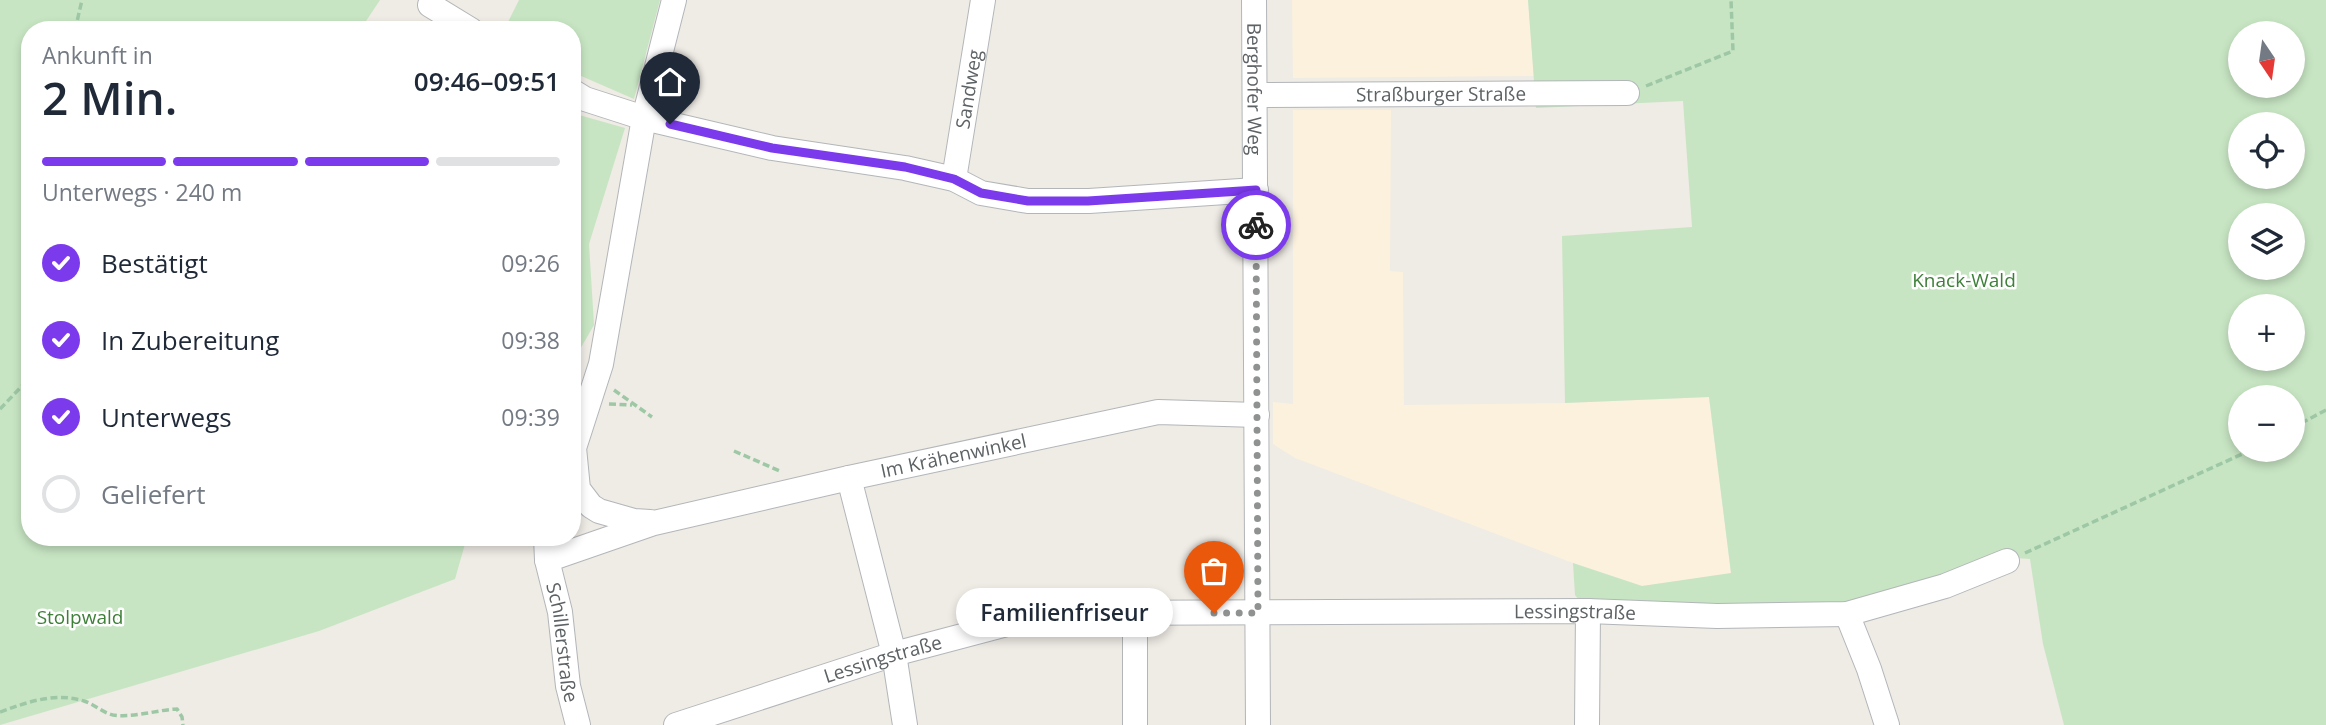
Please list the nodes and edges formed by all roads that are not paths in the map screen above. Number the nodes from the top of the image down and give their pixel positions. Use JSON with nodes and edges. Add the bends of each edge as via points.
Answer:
{"nodes":[{"id":1,"x":674,"y":0,"type":"edge"},
{"id":2,"x":983,"y":0,"type":"edge"},
{"id":3,"x":1254,"y":0,"type":"edge"},
{"id":4,"x":429,"y":5,"type":"dead end"},
{"id":5,"x":456,"y":21,"type":"edge"},
{"id":6,"x":1627,"y":93,"type":"road end"},
{"id":7,"x":1255,"y":95,"type":"junction"},
{"id":8,"x":581,"y":97,"type":"edge"},
{"id":9,"x":644,"y":118,"type":"junction"},
{"id":10,"x":954,"y":179,"type":"junction"},
{"id":11,"x":1256,"y":190,"type":"junction"},
{"id":12,"x":1257,"y":415,"type":"junction"},
{"id":13,"x":581,"y":426,"type":"edge"},
{"id":14,"x":849,"y":478,"type":"junction"},
{"id":15,"x":581,"y":493,"type":"edge"},
{"id":16,"x":654,"y":523,"type":"junction"},
{"id":17,"x":581,"y":540,"type":"edge"},
{"id":18,"x":546,"y":548,"type":"edge"},
{"id":19,"x":2007,"y":561,"type":"road end"},
{"id":20,"x":1588,"y":611,"type":"junction"},
{"id":21,"x":1258,"y":613,"type":"junction"},
{"id":22,"x":1135,"y":614,"type":"junction"},
{"id":23,"x":1847,"y":614,"type":"junction"},
{"id":24,"x":894,"y":654,"type":"junction"},
{"id":25,"x":578,"y":725,"type":"edge"},
{"id":26,"x":676,"y":725,"type":"edge"},
{"id":27,"x":905,"y":725,"type":"edge"},
{"id":28,"x":1135,"y":725,"type":"edge"},
{"id":29,"x":1258,"y":725,"type":"edge"},
{"id":30,"x":1587,"y":725,"type":"edge"},
{"id":31,"x":1887,"y":725,"type":"edge"}],
"edges":[{"from":1,"to":9,"type":"street","name":"Im Krähenwinkel"},
{"from":2,"to":10,"type":"street","name":"Sandweg"},
{"from":3,"to":7,"type":"street","name":"Berghofer Weg"},
{"from":4,"to":5,"type":"street"},
{"from":6,"to":7,"type":"street","name":"Straßburger Straße"},
{"from":7,"to":11,"type":"street","name":"Berghofer Weg"},
{"from":8,"to":9,"type":"street"},
{"from":9,"to":10,"type":"street","via":[[772,148],[905,167]]},
{"from":9,"to":13,"type":"street","name":"Im Krähenwinkel","via":[[601,364]]},
{"from":10,"to":11,"type":"street","via":[[981,193],[1028,201]]},
{"from":11,"to":12,"type":"street","name":"Berghofer Weg"},
{"from":12,"to":14,"type":"street","name":"Im Krähenwinkel","via":[[1158,412]]},
{"from":12,"to":21,"type":"street","name":"Berghofer Weg"},
{"from":14,"to":16,"type":"street","name":"Im Krähenwinkel"},
{"from":14,"to":24,"type":"street"},
{"from":15,"to":16,"type":"street","name":"Im Krähenwinkel","via":[[598,511]]},
{"from":16,"to":17,"type":"street","name":"Im Krähenwinkel"},
{"from":18,"to":25,"type":"street","name":"Schillerstraße"},
{"from":19,"to":23,"type":"street","name":"Lessingstraße","via":[[1945,586]]},
{"from":20,"to":21,"type":"street","name":"Lessingstraße"},
{"from":20,"to":23,"type":"street","name":"Lessingstraße","via":[[1717,616]]},
{"from":20,"to":30,"type":"street"},
{"from":21,"to":22,"type":"street","name":"Lessingstraße"},
{"from":21,"to":29,"type":"street","name":"Berghofer Weg"},
{"from":22,"to":24,"type":"street","name":"Lessingstraße","via":[[1082,613],[1011,623]]},
{"from":22,"to":28,"type":"street"},
{"from":23,"to":31,"type":"street"},
{"from":24,"to":26,"type":"street","name":"Lessingstraße"},
{"from":24,"to":27,"type":"street"}]}
